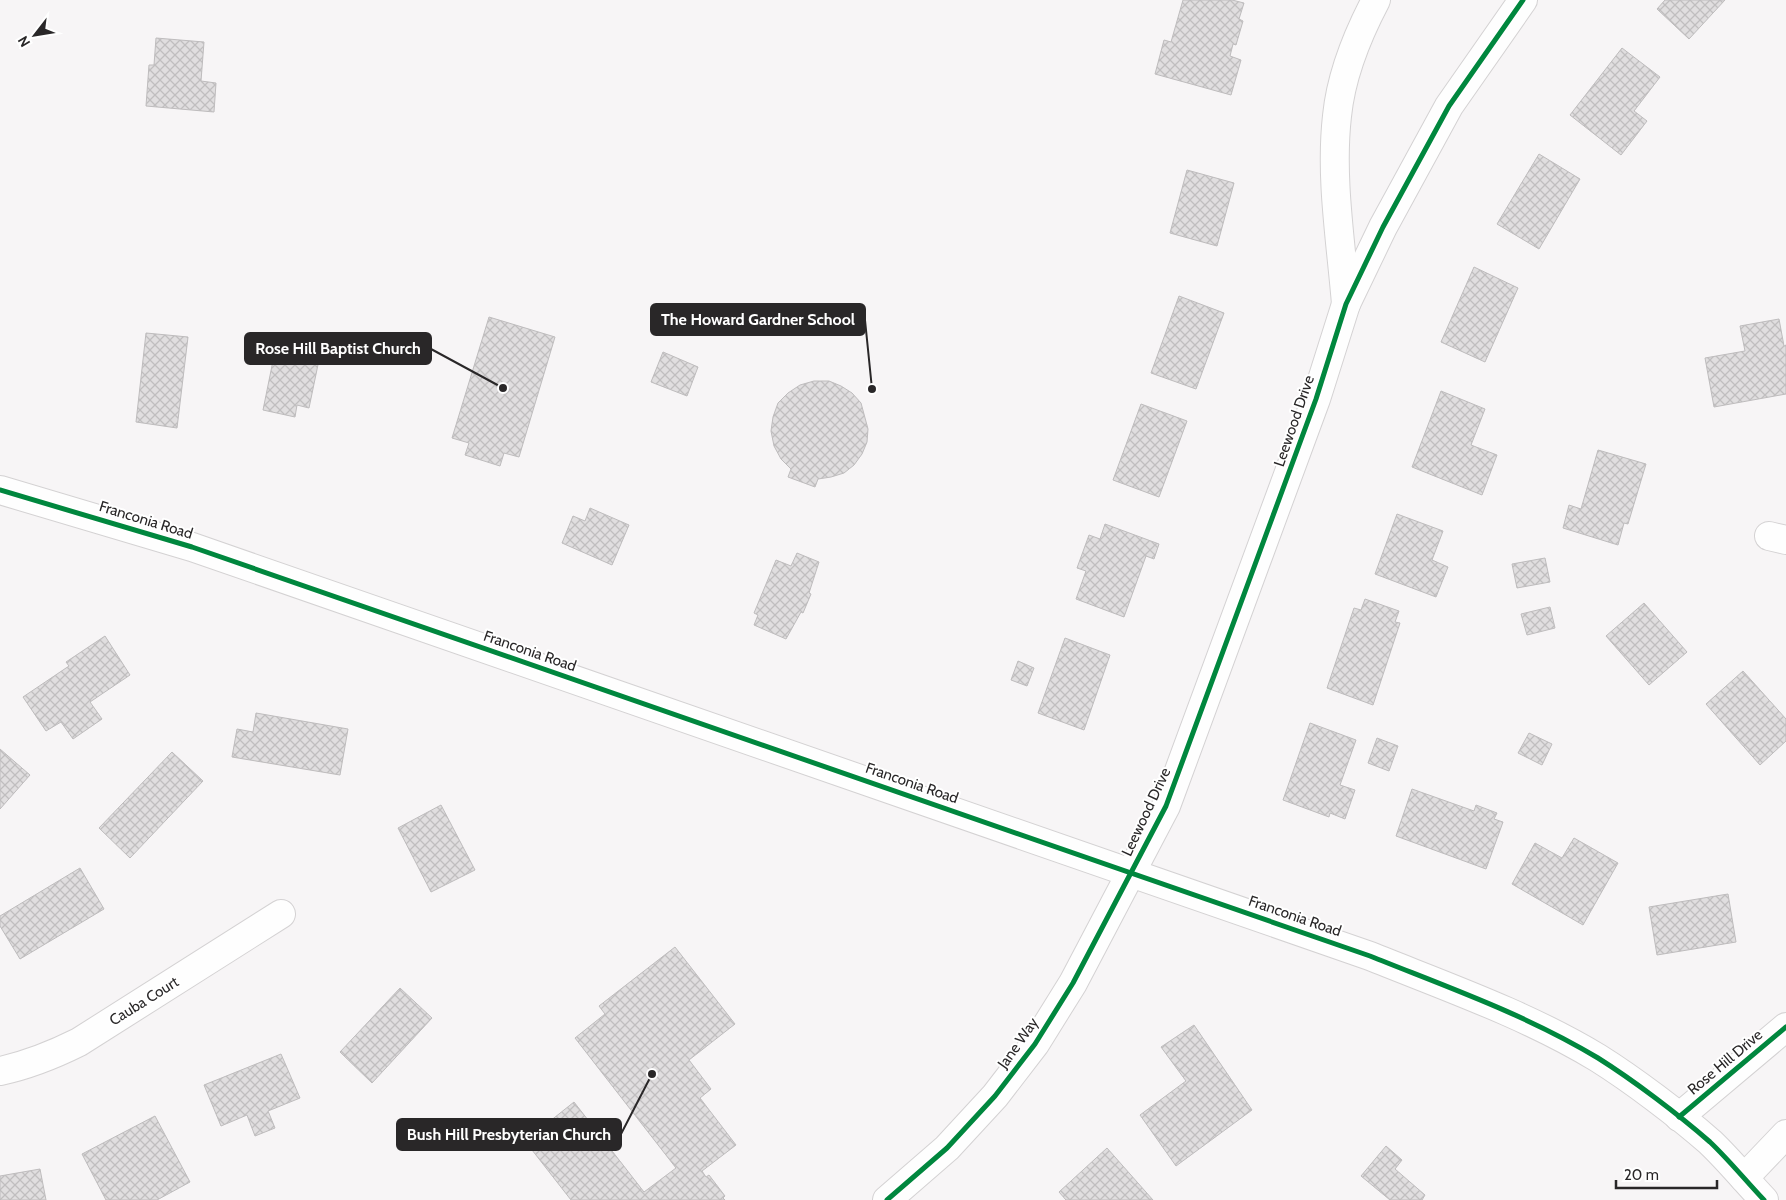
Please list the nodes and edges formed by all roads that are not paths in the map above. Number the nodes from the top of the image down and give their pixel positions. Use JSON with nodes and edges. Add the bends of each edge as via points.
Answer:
{"nodes":[{"id":1,"x":1376,"y":0,"type":"edge"},
{"id":2,"x":1523,"y":0,"type":"edge"},
{"id":3,"x":1346,"y":304,"type":"junction"},
{"id":4,"x":0,"y":490,"type":"edge"},
{"id":5,"x":1132,"y":872,"type":"junction"},
{"id":6,"x":281,"y":914,"type":"dead end"},
{"id":7,"x":1786,"y":1026,"type":"edge"},
{"id":8,"x":0,"y":1071,"type":"edge"},
{"id":9,"x":1679,"y":1117,"type":"junction"},
{"id":10,"x":1786,"y":1134,"type":"edge"},
{"id":11,"x":1744,"y":1178,"type":"junction"},
{"id":12,"x":887,"y":1200,"type":"edge"},
{"id":13,"x":1764,"y":1200,"type":"edge"}],
"edges":[{"from":1,"to":3,"type":"street","name":"Leewood Drive","via":[[1349,64],[1337,113],[1336,183]]},
{"from":2,"to":3,"type":"street","name":"Leewood Drive","via":[[1449,106],[1383,227]]},
{"from":3,"to":5,"type":"street","name":"Leewood Drive","via":[[1316,399],[1166,806]]},
{"from":4,"to":5,"type":"street","name":"Franconia Road","via":[[192,547]]},
{"from":5,"to":9,"type":"street","name":"Franconia Road","via":[[1370,956],[1503,1010],[1598,1059]]},
{"from":5,"to":12,"type":"street","name":"Jane Way","via":[[1073,983],[1035,1044],[995,1096],[948,1148]]},
{"from":6,"to":8,"type":"street","name":"Cauba Court","via":[[79,1042],[52,1055]]},
{"from":7,"to":9,"type":"street","name":"Rose Hill Drive"},
{"from":9,"to":11,"type":"street","name":"Franconia Road"},
{"from":10,"to":11,"type":"street"},
{"from":11,"to":13,"type":"street","name":"Franconia Road"}]}
